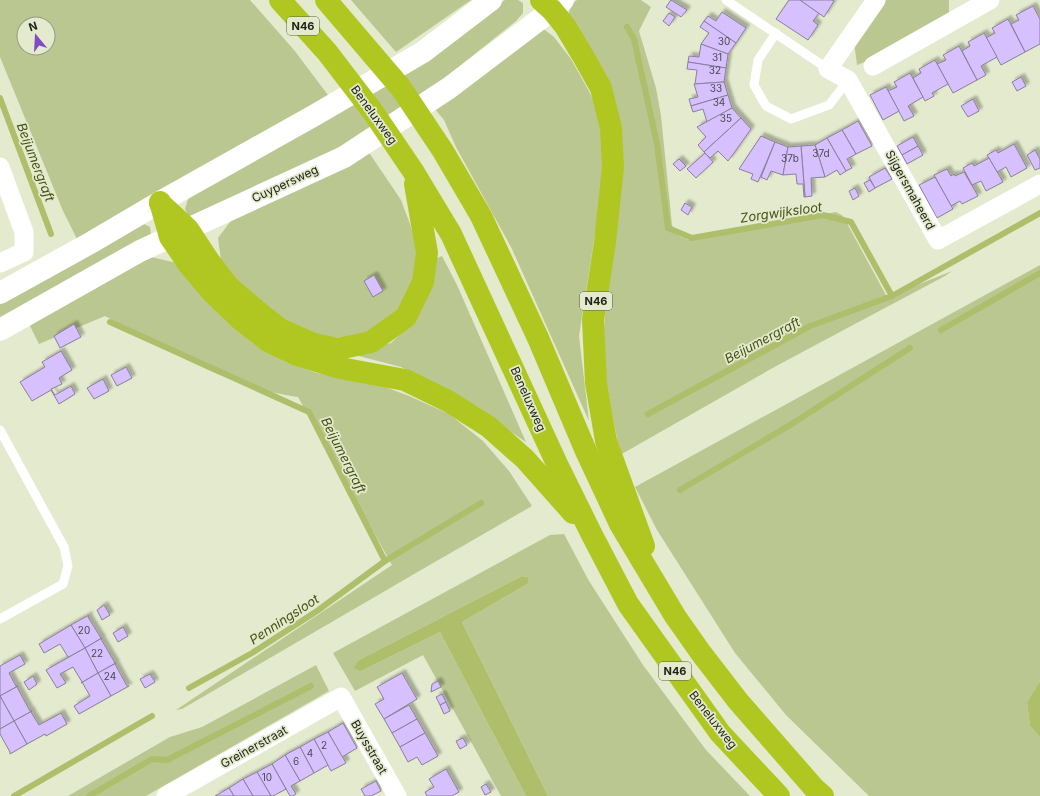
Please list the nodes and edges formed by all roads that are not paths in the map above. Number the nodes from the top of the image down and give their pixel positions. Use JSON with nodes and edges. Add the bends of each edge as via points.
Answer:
{"nodes":[{"id":1,"x":280,"y":0,"type":"edge"},
{"id":2,"x":326,"y":0,"type":"edge"},
{"id":3,"x":491,"y":0,"type":"edge"},
{"id":4,"x":726,"y":0,"type":"edge"},
{"id":5,"x":876,"y":0,"type":"edge"},
{"id":6,"x":990,"y":0,"type":"edge"},
{"id":7,"x":552,"y":3,"type":"edge"},
{"id":8,"x":967,"y":6,"type":"edge"},
{"id":9,"x":776,"y":33,"type":"junction"},
{"id":10,"x":873,"y":66,"type":"dead end"},
{"id":11,"x":828,"y":69,"type":"junction"},
{"id":12,"x":848,"y":80,"type":"junction"},
{"id":13,"x":0,"y":167,"type":"edge"},
{"id":14,"x":413,"y":171,"type":"junction"},
{"id":15,"x":1040,"y":184,"type":"edge"},
{"id":16,"x":160,"y":202,"type":"junction"},
{"id":17,"x":179,"y":233,"type":"junction"},
{"id":18,"x":0,"y":263,"type":"edge"},
{"id":19,"x":0,"y":294,"type":"edge"},
{"id":20,"x":0,"y":330,"type":"edge"},
{"id":21,"x":0,"y":430,"type":"edge"},
{"id":22,"x":591,"y":533,"type":"junction"},
{"id":23,"x":663,"y":596,"type":"junction"},
{"id":24,"x":0,"y":619,"type":"edge"},
{"id":25,"x":341,"y":697,"type":"joint"},
{"id":26,"x":166,"y":796,"type":"edge"},
{"id":27,"x":397,"y":796,"type":"edge"},
{"id":28,"x":779,"y":796,"type":"edge"},
{"id":29,"x":823,"y":796,"type":"edge"}],
"edges":[{"from":1,"to":14,"type":"highway","name":"Beneluxweg","number":"N46","via":[[327,52],[373,112]]},
{"from":2,"to":23,"type":"highway","number":"N46","via":[[401,88],[443,150],[481,216],[620,524]]},
{"from":3,"to":16,"type":"street","via":[[424,52]]},
{"from":4,"to":9,"type":"lane"},
{"from":5,"to":11,"type":"street"},
{"from":6,"to":8,"type":"street"},
{"from":7,"to":17,"type":"street","name":"Cuypersweg","via":[[449,88],[344,157]]},
{"from":7,"to":23,"type":"highway","number":"N46","via":[[601,88],[611,128],[613,167],[593,320],[596,383],[606,441]]},
{"from":8,"to":10,"type":"street"},
{"from":9,"to":11,"type":"lane"},
{"from":9,"to":12,"type":"lane","via":[[758,60],[754,85],[766,106],[791,119],[829,105]]},
{"from":11,"to":12,"type":"street"},
{"from":12,"to":15,"type":"street","name":"Sijgersmaheerd","via":[[938,240]]},
{"from":13,"to":18,"type":"street","via":[[24,232],[24,252]]},
{"from":14,"to":17,"type":"highway","number":"N46","via":[[427,253],[422,282],[406,317],[371,342],[338,349],[314,344],[280,329],[228,286],[209,261]]},
{"from":14,"to":22,"type":"highway","name":"Beneluxweg","number":"N46","via":[[451,234]]},
{"from":16,"to":17,"type":"highway","number":"N46"},
{"from":16,"to":19,"type":"street"},
{"from":17,"to":20,"type":"street","name":"Cuypersweg","via":[[111,267]]},
{"from":17,"to":22,"type":"highway","number":"N46","via":[[189,265],[240,319],[268,341],[297,355],[340,368],[405,380],[448,401],[489,427],[525,459]]},
{"from":21,"to":24,"type":"lane","via":[[64,547],[68,566],[63,584]]},
{"from":22,"to":28,"type":"highway","name":"Beneluxweg","number":"N46","via":[[628,604],[680,678],[720,733]]},
{"from":23,"to":29,"type":"highway","number":"N46","via":[[700,653],[738,701]]},
{"from":25,"to":26,"type":"street","name":"Greinerstraat"},
{"from":25,"to":27,"type":"street","name":"Buysstraat"}]}
